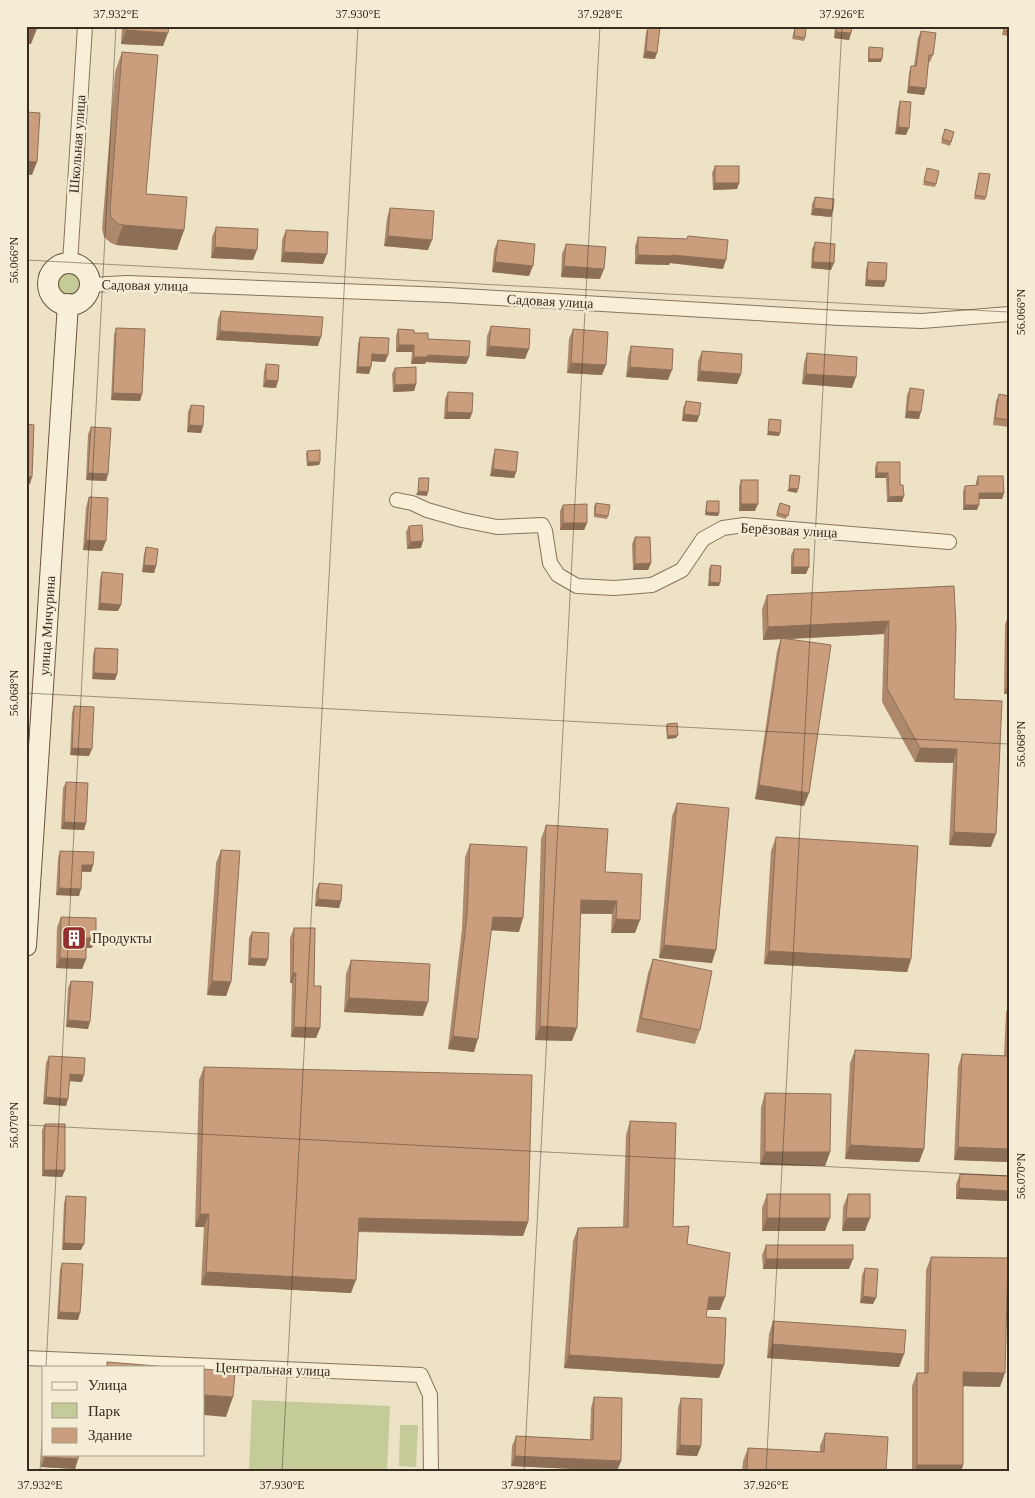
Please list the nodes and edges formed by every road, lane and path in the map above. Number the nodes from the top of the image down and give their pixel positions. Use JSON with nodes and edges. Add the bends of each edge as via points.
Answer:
{"nodes":[{"id":1,"x":85,"y":26,"type":"edge"},
{"id":2,"x":70,"y":263,"type":"junction"},
{"id":3,"x":90,"y":285,"type":"junction"},
{"id":4,"x":68,"y":304,"type":"junction"},
{"id":5,"x":1009,"y":314,"type":"edge"},
{"id":6,"x":397,"y":500,"type":"dead end"},
{"id":7,"x":949,"y":542,"type":"dead end"},
{"id":8,"x":26,"y":946,"type":"edge"},
{"id":9,"x":26,"y":1358,"type":"edge"},
{"id":10,"x":431,"y":1472,"type":"edge"}],
"edges":[{"from":1,"to":2,"type":"street","name":"Школьная улица"},
{"from":2,"to":3,"type":"street","via":[[85,270]]},
{"from":2,"to":4,"type":"street","via":[[55,268],[48,282],[54,298]]},
{"from":3,"to":4,"type":"street","via":[[83,299]]},
{"from":3,"to":5,"type":"street","name":"Садовая улица","via":[[127,283],[447,294],[922,321]]},
{"from":4,"to":8,"type":"street","name":"улица Мичурина"},
{"from":6,"to":7,"type":"street","name":"Берёзовая улица","via":[[497,527],[542,526],[550,563],[558,575],[577,586],[652,585],[682,570],[703,539],[723,528],[744,526]]},
{"from":9,"to":10,"type":"street","name":"Центральная улица","via":[[422,1375],[430,1395]]}]}
